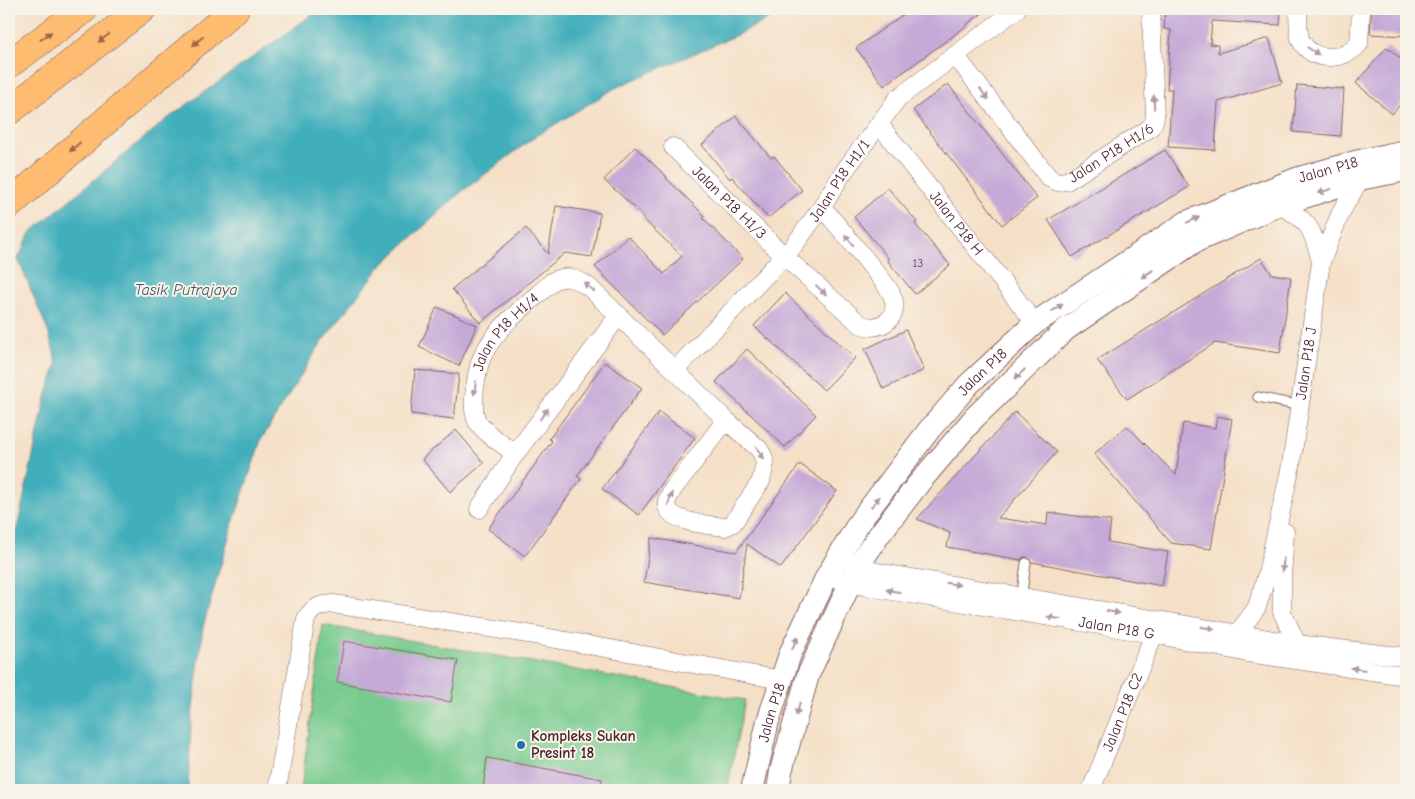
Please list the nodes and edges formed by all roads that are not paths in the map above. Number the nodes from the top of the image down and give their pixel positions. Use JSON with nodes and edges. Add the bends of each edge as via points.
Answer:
{"nodes":[{"id":1,"x":84,"y":9,"type":"edge"},
{"id":2,"x":142,"y":9,"type":"edge"},
{"id":3,"x":234,"y":9,"type":"edge"},
{"id":4,"x":1017,"y":9,"type":"edge"},
{"id":5,"x":1151,"y":9,"type":"edge"},
{"id":6,"x":1298,"y":9,"type":"edge"},
{"id":7,"x":1361,"y":9,"type":"edge"},
{"id":8,"x":955,"y":55,"type":"junction"},
{"id":9,"x":9,"y":64,"type":"edge"},
{"id":10,"x":9,"y":111,"type":"edge"},
{"id":11,"x":879,"y":124,"type":"junction"},
{"id":12,"x":674,"y":147,"type":"dead end"},
{"id":13,"x":1406,"y":151,"type":"edge"},
{"id":14,"x":1406,"y":170,"type":"edge"},
{"id":15,"x":1360,"y":179,"type":"junction"},
{"id":16,"x":9,"y":205,"type":"edge"},
{"id":17,"x":1279,"y":205,"type":"junction"},
{"id":18,"x":822,"y":207,"type":"junction"},
{"id":19,"x":785,"y":257,"type":"junction"},
{"id":20,"x":1321,"y":262,"type":"junction"},
{"id":21,"x":618,"y":314,"type":"junction"},
{"id":22,"x":1035,"y":323,"type":"junction"},
{"id":23,"x":676,"y":369,"type":"junction"},
{"id":24,"x":1258,"y":397,"type":"dead end"},
{"id":25,"x":1301,"y":406,"type":"junction"},
{"id":26,"x":726,"y":420,"type":"junction"},
{"id":27,"x":515,"y":454,"type":"junction"},
{"id":28,"x":1291,"y":464,"type":"junction"},
{"id":29,"x":479,"y":509,"type":"dead end"},
{"id":30,"x":1026,"y":563,"type":"dead end"},
{"id":31,"x":843,"y":571,"type":"junction"},
{"id":32,"x":1020,"y":604,"type":"junction"},
{"id":33,"x":1238,"y":633,"type":"junction"},
{"id":34,"x":1154,"y":634,"type":"junction"},
{"id":35,"x":1297,"y":644,"type":"junction"},
{"id":36,"x":1406,"y":657,"type":"edge"},
{"id":37,"x":1406,"y":676,"type":"edge"},
{"id":38,"x":782,"y":680,"type":"junction"},
{"id":39,"x":277,"y":790,"type":"edge"},
{"id":40,"x":752,"y":790,"type":"edge"},
{"id":41,"x":778,"y":790,"type":"edge"},
{"id":42,"x":1091,"y":790,"type":"edge"}],
"edges":[{"from":9,"to":1,"type":"main road","one_way":true},
{"from":2,"to":10,"type":"main road","one_way":true},
{"from":3,"to":16,"type":"main road","one_way":true},
{"from":4,"to":8,"type":"street","name":"Jalan P18 H1/1"},
{"from":8,"to":5,"type":"street","name":"Jalan P18 H1/6","one_way":true,"via":[[1049,178],[1067,181],[1153,124]]},
{"from":6,"to":7,"type":"street","one_way":true,"via":[[1300,39],[1317,55],[1333,58],[1350,53],[1359,44]]},
{"from":8,"to":11,"type":"street","name":"Jalan P18 H1/1","via":[[898,98]]},
{"from":11,"to":18,"type":"street","name":"Jalan P18 H1/1"},
{"from":11,"to":22,"type":"street","name":"Jalan P18 H"},
{"from":12,"to":19,"type":"street","name":"Jalan P18 H1/3"},
{"from":22,"to":13,"type":"street","name":"Jalan P18","one_way":true,"via":[[1188,222],[1299,178]]},
{"from":14,"to":15,"type":"street","name":"Jalan P18"},
{"from":15,"to":17,"type":"street","name":"Jalan P18","one_way":true},
{"from":15,"to":20,"type":"street","name":"Jalan P18 J","via":[[1340,212]]},
{"from":17,"to":20,"type":"street","name":"Jalan P18 J","via":[[1307,222]]},
{"from":17,"to":31,"type":"street","name":"Jalan P18","one_way":true,"via":[[1194,242],[1065,330],[975,417],[879,535]]},
{"from":18,"to":19,"type":"street","name":"Jalan P18 H1/1"},
{"from":19,"to":18,"type":"street","name":"Jalan P18 H1/3","one_way":true,"via":[[860,324],[881,326],[891,317],[894,303],[883,281]]},
{"from":19,"to":23,"type":"street","name":"Jalan P18 H1/1"},
{"from":20,"to":25,"type":"street","name":"Jalan P18 J"},
{"from":21,"to":23,"type":"street","name":"Jalan P18 H1/4"},
{"from":27,"to":21,"type":"street","one_way":true},
{"from":21,"to":27,"type":"street","name":"Jalan P18 H1/4","one_way":true,"via":[[590,287],[572,278],[561,277],[500,330],[483,354],[477,375],[474,410],[478,423]]},
{"from":31,"to":22,"type":"street","name":"Jalan P18","one_way":true,"via":[[860,521],[929,430],[968,384]]},
{"from":23,"to":26,"type":"street","name":"Jalan P18 H1/4"},
{"from":24,"to":25,"type":"lane"},
{"from":25,"to":28,"type":"street","name":"Jalan P18 J"},
{"from":26,"to":26,"type":"street","name":"Jalan P18 H1/4","one_way":true,"via":[[759,449],[765,463],[761,481],[729,526],[682,520],[670,512],[667,501]]},
{"from":27,"to":29,"type":"street"},
{"from":28,"to":33,"type":"street","name":"Jalan P18 J","via":[[1256,607]]},
{"from":28,"to":35,"type":"street","name":"Jalan P18 J","one_way":true,"via":[[1282,612]]},
{"from":30,"to":32,"type":"lane"},
{"from":31,"to":32,"type":"street","name":"Jalan P18 G","via":[[877,572]]},
{"from":38,"to":31,"type":"street","name":"Jalan P18","one_way":true,"via":[[790,654]]},
{"from":31,"to":41,"type":"street","name":"Jalan P18","one_way":true,"via":[[808,675]]},
{"from":32,"to":33,"type":"street","name":"Jalan P18 G","one_way":true},
{"from":34,"to":32,"type":"street","name":"Jalan P18 G","one_way":true},
{"from":33,"to":35,"type":"street","name":"Jalan P18 G"},
{"from":37,"to":34,"type":"street","name":"Jalan P18 G","one_way":true,"via":[[1248,653]]},
{"from":34,"to":42,"type":"street","name":"Jalan P18 C2"},
{"from":35,"to":36,"type":"street","name":"Jalan P18 G"},
{"from":38,"to":39,"type":"street","via":[[528,634],[333,604],[319,605],[309,612],[306,619]]},
{"from":38,"to":40,"type":"street","name":"Jalan P18","via":[[768,721]]}]}
